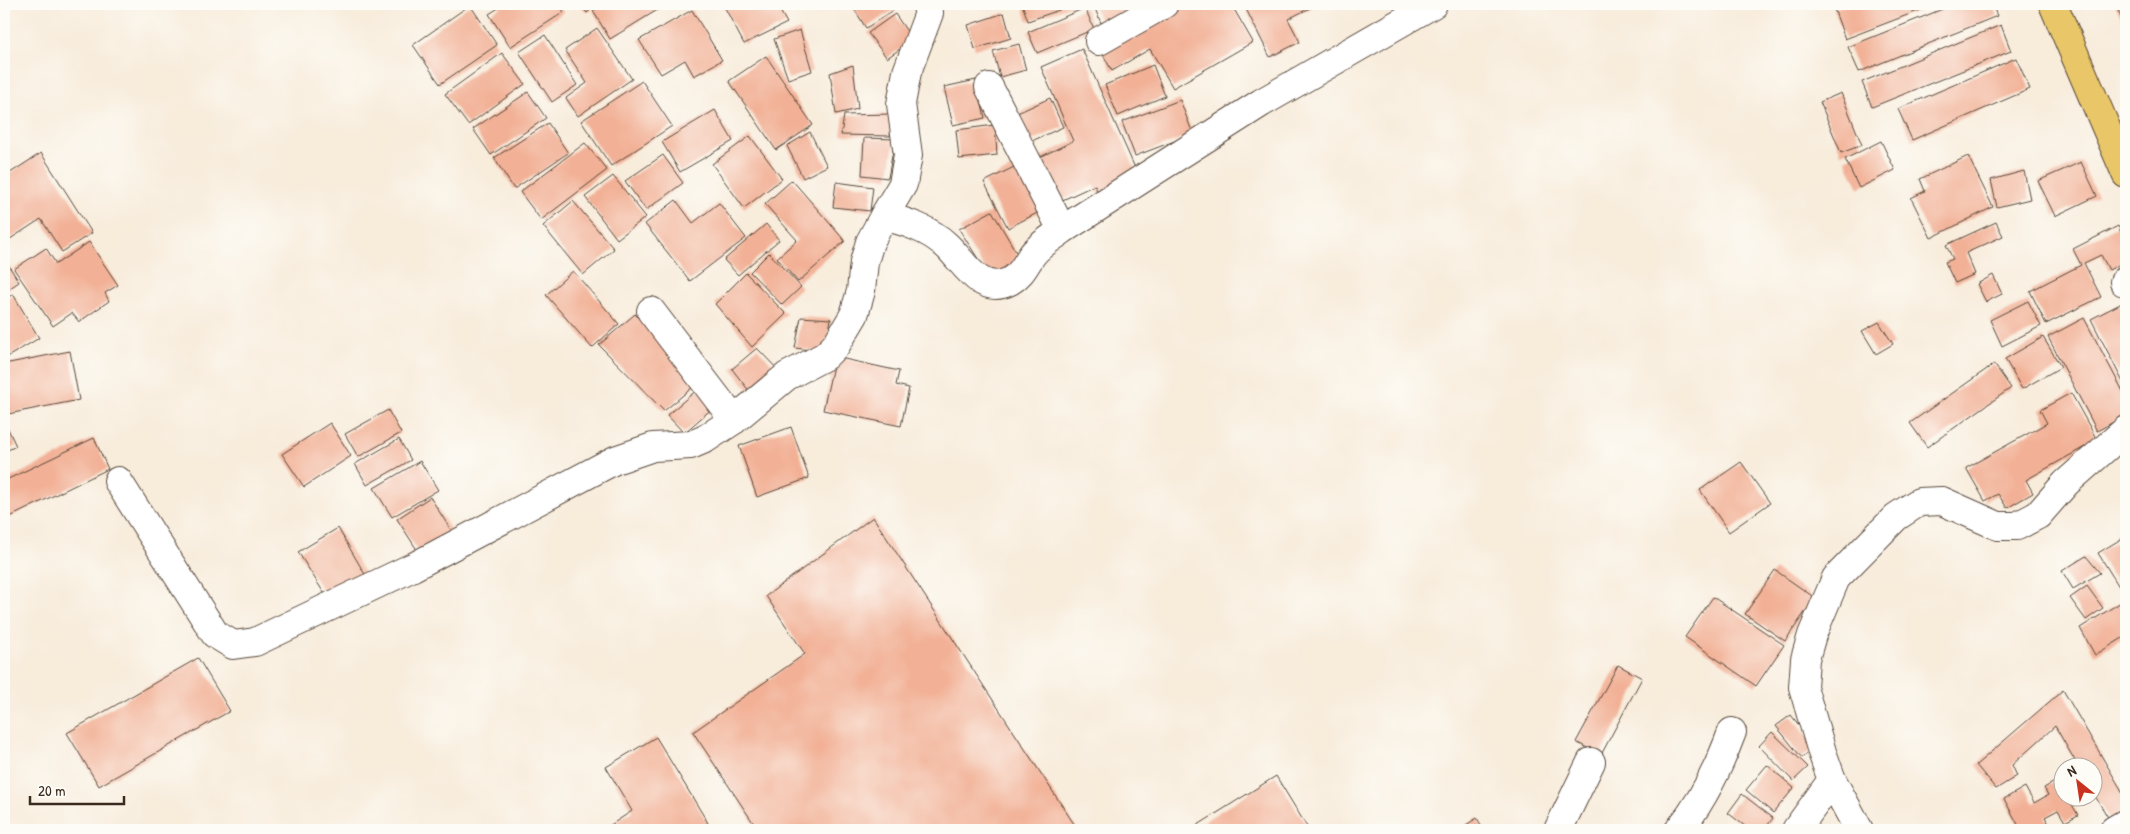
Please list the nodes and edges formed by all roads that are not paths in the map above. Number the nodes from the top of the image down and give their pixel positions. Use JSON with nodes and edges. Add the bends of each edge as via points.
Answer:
{"nodes":[{"id":1,"x":926,"y":4,"type":"edge"},
{"id":2,"x":1164,"y":4,"type":"edge"},
{"id":3,"x":1434,"y":4,"type":"edge"},
{"id":4,"x":2053,"y":4,"type":"edge"},
{"id":5,"x":1099,"y":41,"type":"dead end"},
{"id":6,"x":989,"y":87,"type":"dead end"},
{"id":7,"x":2126,"y":174,"type":"edge"},
{"id":8,"x":884,"y":216,"type":"junction"},
{"id":9,"x":1062,"y":230,"type":"junction"},
{"id":10,"x":651,"y":310,"type":"dead end"},
{"id":11,"x":734,"y":420,"type":"junction"},
{"id":12,"x":2126,"y":430,"type":"edge"},
{"id":13,"x":118,"y":481,"type":"dead end"},
{"id":14,"x":1732,"y":732,"type":"dead end"},
{"id":15,"x":1591,"y":762,"type":"dead end"},
{"id":16,"x":1832,"y":780,"type":"junction"},
{"id":17,"x":2126,"y":823,"type":"edge"},
{"id":18,"x":1558,"y":830,"type":"edge"},
{"id":19,"x":1679,"y":830,"type":"edge"},
{"id":20,"x":1796,"y":830,"type":"edge"},
{"id":21,"x":1859,"y":830,"type":"edge"},
{"id":22,"x":2114,"y":830,"type":"edge"}],
"edges":[{"from":1,"to":8,"type":"street","via":[[929,13],[907,72],[901,104],[908,155],[903,184]]},
{"from":2,"to":5,"type":"street"},
{"from":3,"to":9,"type":"street","via":[[1261,104]]},
{"from":4,"to":7,"type":"main road"},
{"from":6,"to":9,"type":"street"},
{"from":8,"to":9,"type":"street","via":[[923,230],[946,245],[977,279],[992,284],[1008,282],[1020,275],[1033,254]]},
{"from":8,"to":11,"type":"street","via":[[870,242],[854,315],[836,346],[825,356],[787,376]]},
{"from":10,"to":11,"type":"street"},
{"from":11,"to":13,"type":"street","via":[[691,446],[652,447],[615,460],[325,610],[255,642],[233,645],[215,634]]},
{"from":12,"to":16,"type":"street","via":[[2088,462],[2038,515],[2017,526],[1998,526],[1942,501],[1919,502],[1896,517],[1836,578],[1812,634],[1805,659],[1803,687]]},
{"from":14,"to":19,"type":"street","via":[[1721,764]]},
{"from":15,"to":18,"type":"street"},
{"from":16,"to":20,"type":"street"},
{"from":16,"to":21,"type":"street"},
{"from":17,"to":22,"type":"street"}]}
